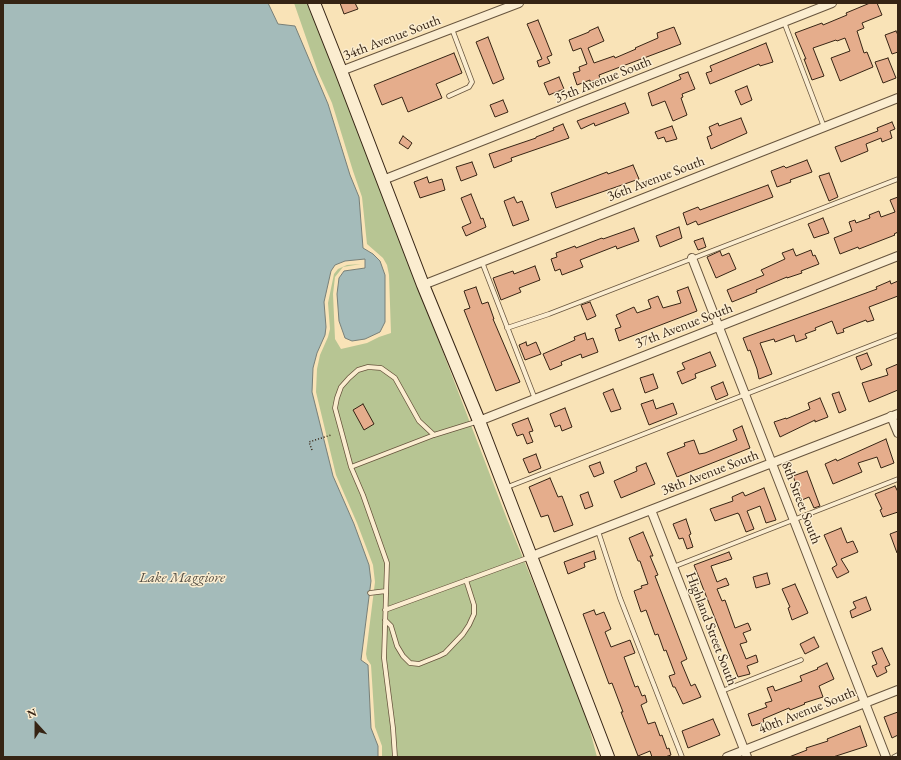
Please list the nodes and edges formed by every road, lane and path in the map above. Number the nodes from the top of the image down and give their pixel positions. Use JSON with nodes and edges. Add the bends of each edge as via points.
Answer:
{"nodes":[{"id":1,"x":314,"y":3,"type":"edge"},
{"id":2,"x":519,"y":3,"type":"edge"},
{"id":3,"x":832,"y":3,"type":"edge"},
{"id":4,"x":784,"y":22,"type":"junction"},
{"id":5,"x":452,"y":28,"type":"junction"},
{"id":6,"x":341,"y":71,"type":"junction"},
{"id":7,"x":449,"y":96,"type":"dead end"},
{"id":8,"x":898,"y":98,"type":"edge"},
{"id":9,"x":824,"y":127,"type":"junction"},
{"id":10,"x":898,"y":178,"type":"edge"},
{"id":11,"x":383,"y":180,"type":"junction"},
{"id":12,"x":898,"y":256,"type":"edge"},
{"id":13,"x":692,"y":258,"type":"junction"},
{"id":14,"x":482,"y":261,"type":"junction"},
{"id":15,"x":423,"y":285,"type":"junction"},
{"id":16,"x":719,"y":326,"type":"junction"},
{"id":17,"x":507,"y":328,"type":"junction"},
{"id":18,"x":898,"y":335,"type":"edge"},
{"id":19,"x":745,"y":395,"type":"junction"},
{"id":20,"x":534,"y":399,"type":"junction"},
{"id":21,"x":895,"y":415,"type":"edge"},
{"id":22,"x":479,"y":421,"type":"junction"},
{"id":23,"x":898,"y":433,"type":"edge"},
{"id":24,"x":331,"y":435,"type":"dead end"},
{"id":25,"x":434,"y":435,"type":"junction"},
{"id":26,"x":312,"y":450,"type":"dead end"},
{"id":27,"x":772,"y":463,"type":"junction"},
{"id":28,"x":351,"y":467,"type":"junction"},
{"id":29,"x":898,"y":479,"type":"edge"},
{"id":30,"x":505,"y":488,"type":"junction"},
{"id":31,"x":650,"y":510,"type":"junction"},
{"id":32,"x":793,"y":519,"type":"junction"},
{"id":33,"x":598,"y":530,"type":"junction"},
{"id":34,"x":532,"y":556,"type":"junction"},
{"id":35,"x":673,"y":567,"type":"junction"},
{"id":36,"x":466,"y":580,"type":"junction"},
{"id":37,"x":386,"y":591,"type":"junction"},
{"id":38,"x":370,"y":593,"type":"dead end"},
{"id":39,"x":385,"y":610,"type":"junction"},
{"id":40,"x":385,"y":620,"type":"junction"},
{"id":41,"x":802,"y":660,"type":"dead end"},
{"id":42,"x":898,"y":690,"type":"edge"},
{"id":43,"x":721,"y":692,"type":"junction"},
{"id":44,"x":864,"y":702,"type":"junction"},
{"id":45,"x":745,"y":754,"type":"edge"},
{"id":46,"x":898,"y":755,"type":"edge"},
{"id":47,"x":395,"y":757,"type":"edge"},
{"id":48,"x":608,"y":757,"type":"edge"},
{"id":49,"x":682,"y":757,"type":"edge"},
{"id":50,"x":727,"y":757,"type":"edge"},
{"id":51,"x":886,"y":757,"type":"edge"},
{"id":52,"x":894,"y":757,"type":"edge"}],
"edges":[{"from":1,"to":6,"type":"main road"},
{"from":2,"to":5,"type":"street","name":"34th Avenue South"},
{"from":3,"to":4,"type":"street","name":"35th Avenue South"},
{"from":4,"to":9,"type":"lane"},
{"from":4,"to":11,"type":"street","name":"35th Avenue South"},
{"from":5,"to":6,"type":"street","name":"34th Avenue South"},
{"from":5,"to":7,"type":"lane","via":[[472,82],[469,87]]},
{"from":6,"to":11,"type":"main road"},
{"from":8,"to":9,"type":"street","name":"36th Avenue South"},
{"from":9,"to":14,"type":"street","name":"36th Avenue South"},
{"from":10,"to":13,"type":"lane"},
{"from":11,"to":15,"type":"main road"},
{"from":12,"to":16,"type":"street","name":"37th Avenue South"},
{"from":13,"to":16,"type":"street","name":"8th Street South"},
{"from":13,"to":17,"type":"lane"},
{"from":14,"to":15,"type":"street","name":"36th Avenue South"},
{"from":14,"to":17,"type":"lane"},
{"from":15,"to":22,"type":"main road"},
{"from":16,"to":19,"type":"street","name":"8th Street South"},
{"from":16,"to":20,"type":"street","name":"37th Avenue South"},
{"from":17,"to":20,"type":"lane"},
{"from":18,"to":19,"type":"lane"},
{"from":19,"to":27,"type":"street","name":"8th Street South"},
{"from":19,"to":30,"type":"lane"},
{"from":20,"to":22,"type":"street","name":"37th Avenue South"},
{"from":21,"to":23,"type":"street"},
{"from":21,"to":27,"type":"street","name":"38th Avenue South"},
{"from":22,"to":25,"type":"lane"},
{"from":22,"to":30,"type":"main road"},
{"from":24,"to":26,"type":"path","via":[[309,442]]},
{"from":25,"to":28,"type":"lane"},
{"from":25,"to":28,"type":"lane","via":[[419,421],[395,378],[381,368],[368,367],[358,370],[341,388],[336,408]]},
{"from":27,"to":31,"type":"street","name":"38th Avenue South"},
{"from":27,"to":32,"type":"street","name":"8th Street South"},
{"from":28,"to":37,"type":"lane","via":[[387,563]]},
{"from":29,"to":32,"type":"lane"},
{"from":30,"to":34,"type":"main road"},
{"from":31,"to":33,"type":"street","name":"38th Avenue South"},
{"from":31,"to":35,"type":"street","name":"Highland Street South"},
{"from":32,"to":35,"type":"lane"},
{"from":32,"to":44,"type":"street","name":"8th Street South"},
{"from":33,"to":34,"type":"street","name":"38th Avenue South"},
{"from":33,"to":49,"type":"lane","via":[[620,598]]},
{"from":34,"to":36,"type":"lane"},
{"from":34,"to":48,"type":"main road"},
{"from":35,"to":43,"type":"street","name":"Highland Street South"},
{"from":36,"to":39,"type":"lane"},
{"from":36,"to":40,"type":"lane","via":[[474,614],[463,634],[439,656],[419,664],[410,663],[397,646],[391,626]]},
{"from":37,"to":38,"type":"lane"},
{"from":37,"to":39,"type":"lane"},
{"from":39,"to":40,"type":"lane"},
{"from":40,"to":47,"type":"lane","via":[[384,658]]},
{"from":41,"to":43,"type":"lane"},
{"from":42,"to":44,"type":"street","name":"40th Avenue South"},
{"from":43,"to":45,"type":"street","name":"Highland Street South"},
{"from":44,"to":45,"type":"street","name":"40th Avenue South"},
{"from":44,"to":51,"type":"street","name":"8th Street South"},
{"from":45,"to":50,"type":"street","name":"40th Avenue South"},
{"from":46,"to":52,"type":"lane"}]}
